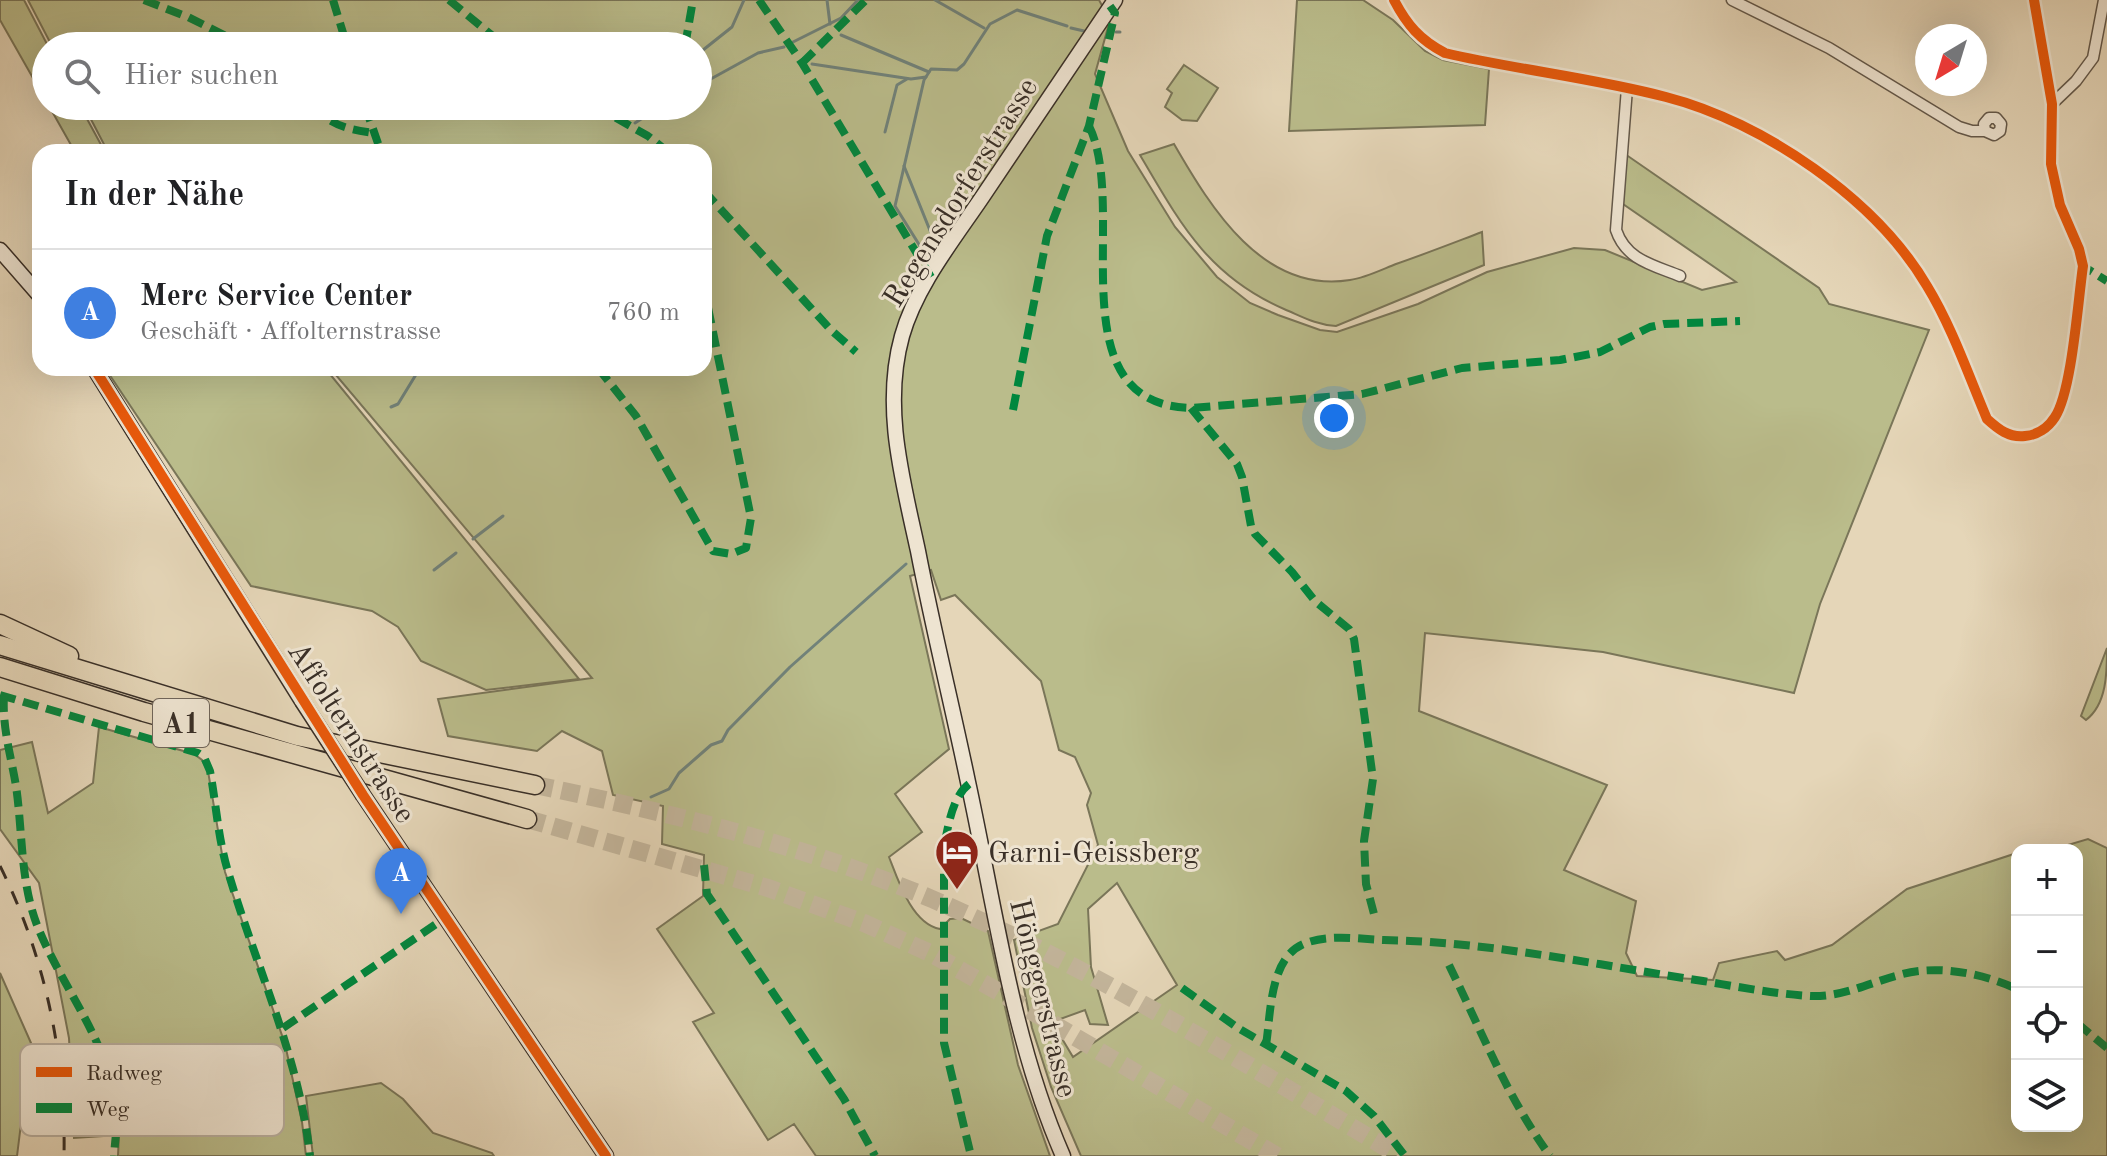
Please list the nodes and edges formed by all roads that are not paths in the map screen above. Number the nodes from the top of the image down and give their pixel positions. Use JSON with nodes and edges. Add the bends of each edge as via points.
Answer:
{"nodes":[{"id":1,"x":1115,"y":0,"type":"edge"},
{"id":2,"x":1394,"y":0,"type":"edge"},
{"id":3,"x":1732,"y":0,"type":"edge"},
{"id":4,"x":2034,"y":0,"type":"edge"},
{"id":5,"x":2104,"y":0,"type":"edge"},
{"id":6,"x":1627,"y":88,"type":"junction"},
{"id":7,"x":2052,"y":104,"type":"junction"},
{"id":8,"x":1985,"y":131,"type":"dead end"},
{"id":9,"x":0,"y":250,"type":"edge"},
{"id":10,"x":1680,"y":276,"type":"dead end"},
{"id":11,"x":32,"y":287,"type":"edge"},
{"id":12,"x":99,"y":376,"type":"edge"},
{"id":13,"x":921,"y":569,"type":"joint"},
{"id":14,"x":0,"y":624,"type":"edge"},
{"id":15,"x":0,"y":645,"type":"edge"},
{"id":16,"x":0,"y":667,"type":"edge"},
{"id":17,"x":0,"y":679,"type":"edge"},
{"id":18,"x":76,"y":692,"type":"junction"},
{"id":19,"x":187,"y":703,"type":"junction"},
{"id":20,"x":535,"y":785,"type":"tunnel mouth"},
{"id":21,"x":527,"y":819,"type":"tunnel mouth"},
{"id":22,"x":606,"y":1156,"type":"edge"},
{"id":23,"x":1063,"y":1156,"type":"edge"}],
"edges":[{"from":1,"to":13,"type":"main road","name":"Regensdorferstrasse","via":[[951,243],[903,334],[893,410]]},
{"from":2,"to":6,"type":"street","via":[[1412,30],[1445,53]]},
{"from":3,"to":8,"type":"street","via":[[1829,48],[1946,120]]},
{"from":4,"to":7,"type":"street"},
{"from":5,"to":7,"type":"street","via":[[2093,58]]},
{"from":6,"to":7,"type":"street","via":[[1733,119],[1778,144],[1869,214],[1928,286],[1987,419],[2017,437],[2047,426],[2062,402],[2083,266],[2051,164]]},
{"from":6,"to":10,"type":"street","via":[[1616,230],[1626,251]]},
{"from":9,"to":11,"type":"main road"},
{"from":12,"to":22,"type":"main road","name":"Affolternstrasse","bridge":true,"via":[[363,795]]},
{"from":13,"to":23,"type":"main road","name":"Hönggerstrasse","via":[[1032,1076]]},
{"from":14,"to":19,"type":"highway"},
{"from":15,"to":19,"type":"highway","number":"A1"},
{"from":16,"to":18,"type":"highway","number":"A1"},
{"from":17,"to":18,"type":"highway"},
{"from":18,"to":21,"type":"highway","number":"A1"},
{"from":19,"to":20,"type":"highway","number":"A1","via":[[297,736]]}]}
